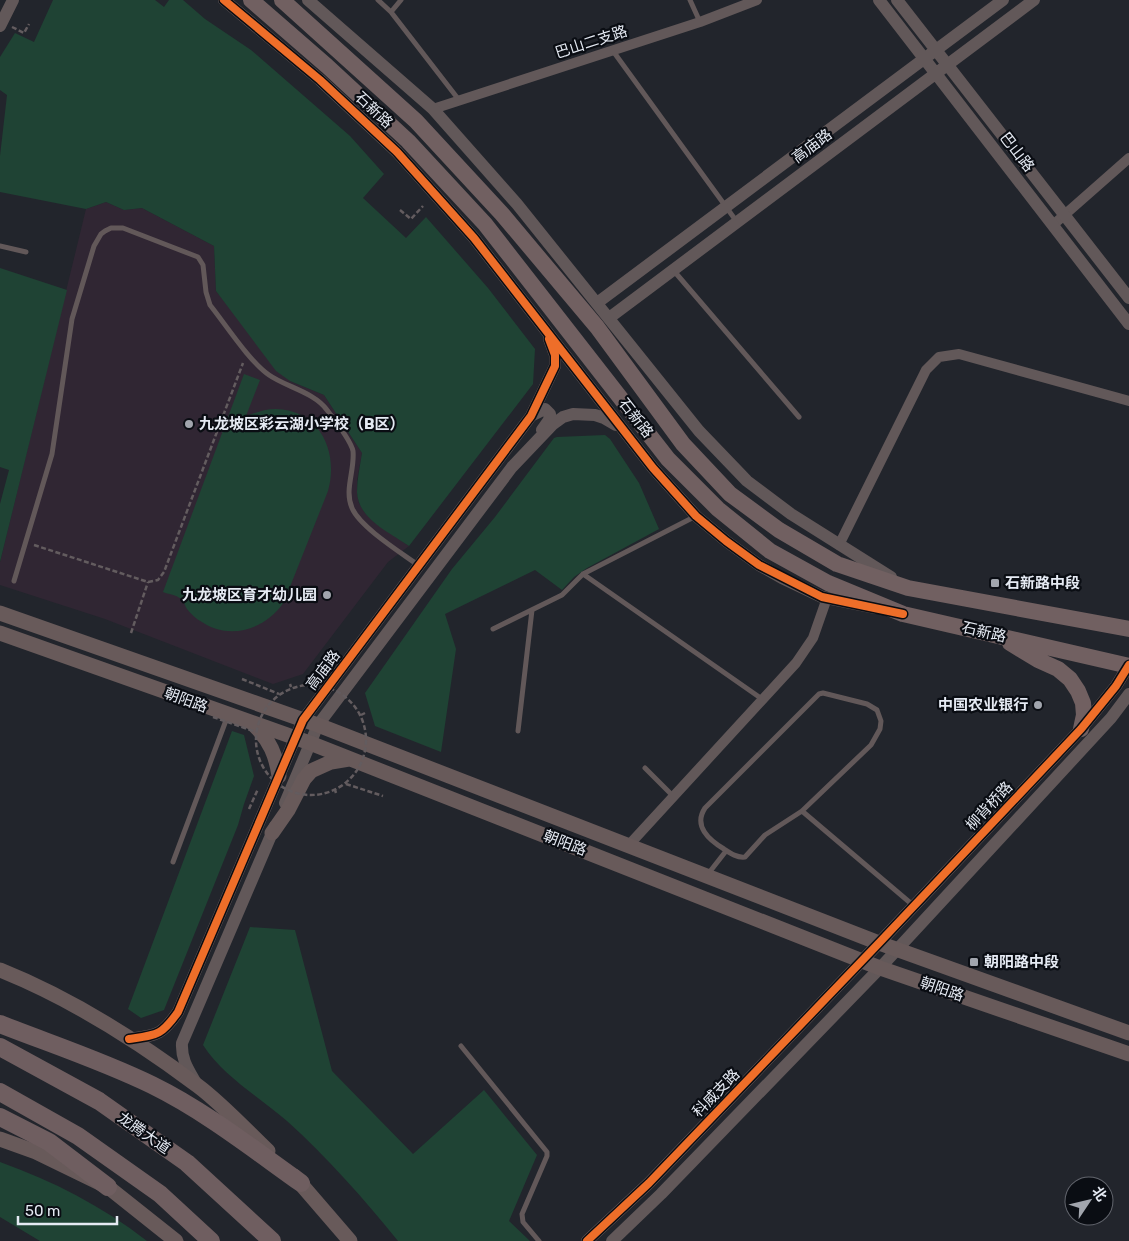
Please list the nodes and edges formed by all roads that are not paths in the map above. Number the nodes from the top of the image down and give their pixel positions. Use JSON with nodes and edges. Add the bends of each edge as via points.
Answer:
{"nodes":[{"id":1,"x":13,"y":0,"type":"edge"},
{"id":2,"x":224,"y":0,"type":"edge"},
{"id":3,"x":252,"y":0,"type":"edge"},
{"id":4,"x":282,"y":0,"type":"edge"},
{"id":5,"x":308,"y":0,"type":"edge"},
{"id":6,"x":378,"y":0,"type":"edge"},
{"id":7,"x":401,"y":0,"type":"edge"},
{"id":8,"x":690,"y":0,"type":"edge"},
{"id":9,"x":757,"y":0,"type":"edge"},
{"id":10,"x":879,"y":0,"type":"edge"},
{"id":11,"x":897,"y":0,"type":"edge"},
{"id":12,"x":1003,"y":0,"type":"edge"},
{"id":13,"x":1034,"y":0,"type":"edge"},
{"id":14,"x":391,"y":12,"type":"junction"},
{"id":15,"x":700,"y":22,"type":"junction"},
{"id":16,"x":6,"y":26,"type":"edge"},
{"id":17,"x":613,"y":50,"type":"junction"},
{"id":18,"x":936,"y":50,"type":"junction"},
{"id":19,"x":924,"y":58,"type":"junction"},
{"id":20,"x":948,"y":65,"type":"junction"},
{"id":21,"x":936,"y":74,"type":"junction"},
{"id":22,"x":460,"y":100,"type":"junction"},
{"id":23,"x":433,"y":109,"type":"junction"},
{"id":24,"x":1129,"y":158,"type":"edge"},
{"id":25,"x":725,"y":206,"type":"junction"},
{"id":26,"x":1064,"y":215,"type":"junction"},
{"id":27,"x":737,"y":223,"type":"junction"},
{"id":28,"x":1053,"y":225,"type":"junction"},
{"id":29,"x":0,"y":246,"type":"edge"},
{"id":30,"x":26,"y":252,"type":"dead end"},
{"id":31,"x":674,"y":270,"type":"junction"},
{"id":32,"x":1129,"y":298,"type":"edge"},
{"id":33,"x":597,"y":303,"type":"junction"},
{"id":34,"x":609,"y":318,"type":"junction"},
{"id":35,"x":542,"y":323,"type":"junction"},
{"id":36,"x":1129,"y":324,"type":"edge"},
{"id":37,"x":1129,"y":401,"type":"edge"},
{"id":38,"x":531,"y":416,"type":"junction"},
{"id":39,"x":799,"y":417,"type":"dead end"},
{"id":40,"x":623,"y":430,"type":"junction"},
{"id":41,"x":512,"y":467,"type":"junction"},
{"id":42,"x":696,"y":516,"type":"junction"},
{"id":43,"x":839,"y":545,"type":"junction"},
{"id":44,"x":419,"y":565,"type":"junction"},
{"id":45,"x":583,"y":574,"type":"junction"},
{"id":46,"x":14,"y":580,"type":"dead end"},
{"id":47,"x":908,"y":588,"type":"junction"},
{"id":48,"x":827,"y":598,"type":"junction"},
{"id":49,"x":532,"y":610,"type":"junction"},
{"id":50,"x":0,"y":613,"type":"edge"},
{"id":51,"x":904,"y":614,"type":"junction"},
{"id":52,"x":493,"y":629,"type":"dead end"},
{"id":53,"x":1129,"y":629,"type":"edge"},
{"id":54,"x":0,"y":633,"type":"edge"},
{"id":55,"x":998,"y":635,"type":"junction"},
{"id":56,"x":1129,"y":666,"type":"edge"},
{"id":57,"x":762,"y":699,"type":"junction"},
{"id":58,"x":1128,"y":699,"type":"edge"},
{"id":59,"x":221,"y":716,"type":"junction"},
{"id":60,"x":310,"y":722,"type":"junction"},
{"id":61,"x":255,"y":728,"type":"junction"},
{"id":62,"x":1081,"y":728,"type":"junction"},
{"id":63,"x":518,"y":731,"type":"dead end"},
{"id":64,"x":295,"y":738,"type":"junction"},
{"id":65,"x":310,"y":744,"type":"junction"},
{"id":66,"x":350,"y":759,"type":"junction"},
{"id":67,"x":645,"y":768,"type":"dead end"},
{"id":68,"x":279,"y":776,"type":"junction"},
{"id":69,"x":673,"y":796,"type":"junction"},
{"id":70,"x":802,"y":811,"type":"junction"},
{"id":71,"x":272,"y":833,"type":"junction"},
{"id":72,"x":628,"y":846,"type":"junction"},
{"id":73,"x":726,"y":851,"type":"junction"},
{"id":74,"x":173,"y":862,"type":"dead end"},
{"id":75,"x":706,"y":876,"type":"junction"},
{"id":76,"x":914,"y":906,"type":"junction"},
{"id":77,"x":879,"y":943,"type":"junction"},
{"id":78,"x":896,"y":949,"type":"junction"},
{"id":79,"x":863,"y":960,"type":"junction"},
{"id":80,"x":880,"y":968,"type":"junction"},
{"id":81,"x":0,"y":970,"type":"edge"},
{"id":82,"x":0,"y":1024,"type":"edge"},
{"id":83,"x":1129,"y":1033,"type":"edge"},
{"id":84,"x":129,"y":1038,"type":"junction"},
{"id":85,"x":461,"y":1046,"type":"dead end"},
{"id":86,"x":0,"y":1047,"type":"edge"},
{"id":87,"x":1129,"y":1054,"type":"edge"},
{"id":88,"x":199,"y":1087,"type":"junction"},
{"id":89,"x":0,"y":1092,"type":"edge"},
{"id":90,"x":0,"y":1117,"type":"edge"},
{"id":91,"x":0,"y":1139,"type":"edge"},
{"id":92,"x":301,"y":1183,"type":"junction"},
{"id":93,"x":108,"y":1186,"type":"junction"},
{"id":94,"x":176,"y":1241,"type":"edge"},
{"id":95,"x":212,"y":1241,"type":"edge"},
{"id":96,"x":272,"y":1241,"type":"edge"},
{"id":97,"x":350,"y":1241,"type":"edge"},
{"id":98,"x":539,"y":1241,"type":"edge"},
{"id":99,"x":587,"y":1241,"type":"edge"},
{"id":100,"x":612,"y":1241,"type":"edge"}],
"edges":[{"from":1,"to":16,"type":"street"},
{"from":2,"to":35,"type":"street","via":[[320,80],[397,152],[474,238]]},
{"from":3,"to":51,"type":"main road","name":"石新路","via":[[408,141],[485,224],[668,459],[718,509],[770,551],[828,583]]},
{"from":4,"to":47,"type":"main road","name":"石新路","via":[[416,121],[502,214],[597,327],[683,444],[730,494],[779,530],[837,564]]},
{"from":5,"to":23,"type":"street"},
{"from":6,"to":14,"type":"lane"},
{"from":7,"to":14,"type":"lane"},
{"from":8,"to":15,"type":"lane"},
{"from":9,"to":15,"type":"street","name":"巴山二支路"},
{"from":10,"to":19,"type":"street","name":"巴山路"},
{"from":11,"to":18,"type":"street","name":"巴山路"},
{"from":12,"to":18,"type":"street","name":"高庙路"},
{"from":13,"to":20,"type":"street","name":"高庙路"},
{"from":14,"to":22,"type":"lane"},
{"from":15,"to":17,"type":"street","name":"巴山二支路"},
{"from":17,"to":22,"type":"street","name":"巴山二支路"},
{"from":17,"to":25,"type":"lane"},
{"from":18,"to":19,"type":"street","name":"高庙路"},
{"from":18,"to":20,"type":"street","name":"巴山路"},
{"from":19,"to":21,"type":"street","name":"巴山路"},
{"from":19,"to":25,"type":"street","name":"高庙路"},
{"from":20,"to":21,"type":"street","name":"高庙路"},
{"from":20,"to":26,"type":"street","name":"巴山路"},
{"from":21,"to":27,"type":"street","name":"高庙路"},
{"from":21,"to":28,"type":"street","name":"巴山路"},
{"from":22,"to":23,"type":"street","name":"巴山二支路"},
{"from":23,"to":33,"type":"street","via":[[517,204]]},
{"from":24,"to":26,"type":"street"},
{"from":25,"to":27,"type":"lane"},
{"from":25,"to":33,"type":"street","name":"高庙路"},
{"from":26,"to":28,"type":"street"},
{"from":26,"to":32,"type":"street","name":"巴山路"},
{"from":27,"to":31,"type":"street","name":"高庙路"},
{"from":28,"to":36,"type":"street","name":"巴山路"},
{"from":29,"to":30,"type":"lane"},
{"from":31,"to":34,"type":"street","name":"高庙路"},
{"from":31,"to":39,"type":"lane"},
{"from":33,"to":34,"type":"street"},
{"from":34,"to":43,"type":"street","via":[[699,431],[746,480]]},
{"from":35,"to":38,"type":"street","name":"高庙路","via":[[553,346],[555,366]]},
{"from":35,"to":40,"type":"street"},
{"from":37,"to":43,"type":"street","via":[[959,354],[939,357],[926,370]]},
{"from":38,"to":41,"type":"street","via":[[545,409],[550,414],[549,420]]},
{"from":38,"to":44,"type":"street","name":"高庙路"},
{"from":40,"to":41,"type":"street","name":"高庙路","via":[[595,415],[573,414],[552,425]]},
{"from":40,"to":42,"type":"street"},
{"from":41,"to":60,"type":"street","name":"高庙路"},
{"from":42,"to":45,"type":"lane"},
{"from":42,"to":48,"type":"street","via":[[759,565]]},
{"from":43,"to":47,"type":"street"},
{"from":44,"to":46,"type":"lane","via":[[367,526],[355,513],[349,493],[352,449],[326,408],[268,375],[256,364],[210,305],[203,265],[198,258],[123,228],[111,228],[101,234],[94,246],[72,318],[54,442]]},
{"from":44,"to":60,"type":"street","name":"高庙路"},
{"from":45,"to":49,"type":"lane","via":[[562,594]]},
{"from":45,"to":57,"type":"lane"},
{"from":47,"to":53,"type":"main road","name":"石新路"},
{"from":48,"to":51,"type":"street"},
{"from":48,"to":57,"type":"street","via":[[816,631],[804,651]]},
{"from":49,"to":52,"type":"lane"},
{"from":49,"to":63,"type":"lane"},
{"from":50,"to":60,"type":"main road","name":"朝阳路"},
{"from":51,"to":55,"type":"main road","name":"石新路"},
{"from":54,"to":59,"type":"main road","name":"朝阳路"},
{"from":55,"to":56,"type":"main road","name":"石新路"},
{"from":55,"to":62,"type":"main road","via":[[1070,679],[1083,703]]},
{"from":56,"to":62,"type":"street","name":"柳背桥路"},
{"from":57,"to":69,"type":"street"},
{"from":58,"to":78,"type":"street","name":"柳背桥路"},
{"from":59,"to":61,"type":"main road","name":"朝阳路"},
{"from":59,"to":74,"type":"lane"},
{"from":60,"to":64,"type":"street","name":"高庙路"},
{"from":60,"to":65,"type":"street","name":"高庙路"},
{"from":60,"to":72,"type":"main road","name":"朝阳路"},
{"from":61,"to":64,"type":"main road","name":"朝阳路"},
{"from":61,"to":68,"type":"main road","via":[[272,746]]},
{"from":62,"to":76,"type":"street","name":"柳背桥路"},
{"from":64,"to":65,"type":"main road","name":"朝阳路"},
{"from":64,"to":68,"type":"street","name":"高庙路"},
{"from":65,"to":66,"type":"main road","name":"朝阳路"},
{"from":65,"to":71,"type":"street","name":"高庙路"},
{"from":66,"to":71,"type":"main road","via":[[331,762],[311,771]]},
{"from":66,"to":79,"type":"main road","name":"朝阳路"},
{"from":67,"to":69,"type":"lane"},
{"from":68,"to":84,"type":"street","name":"高庙路","via":[[178,1012],[161,1032]]},
{"from":69,"to":72,"type":"street"},
{"from":70,"to":73,"type":"lane","via":[[765,835],[745,856],[738,857]]},
{"from":70,"to":73,"type":"lane","via":[[876,738],[882,721],[873,707],[827,693],[819,694],[702,812],[701,824],[707,836]]},
{"from":70,"to":76,"type":"lane"},
{"from":71,"to":88,"type":"street","name":"高庙路","via":[[182,1043],[181,1053]]},
{"from":72,"to":75,"type":"main road","name":"朝阳路"},
{"from":73,"to":75,"type":"lane"},
{"from":75,"to":77,"type":"main road","name":"朝阳路"},
{"from":76,"to":77,"type":"street","name":"柳背桥路"},
{"from":77,"to":78,"type":"main road","name":"朝阳路"},
{"from":77,"to":79,"type":"street","name":"柳背桥路"},
{"from":78,"to":80,"type":"street","name":"柳背桥路"},
{"from":78,"to":83,"type":"main road","name":"朝阳路"},
{"from":79,"to":80,"type":"main road","name":"朝阳路"},
{"from":79,"to":99,"type":"street","name":"科威支路","via":[[649,1182]]},
{"from":80,"to":87,"type":"main road","name":"朝阳路"},
{"from":80,"to":100,"type":"street","name":"科威支路"},
{"from":81,"to":84,"type":"main road","via":[[57,996]]},
{"from":82,"to":92,"type":"highway","via":[[153,1086],[204,1115]]},
{"from":84,"to":88,"type":"main road"},
{"from":85,"to":98,"type":"lane","via":[[547,1152],[522,1214],[522,1222]]},
{"from":86,"to":96,"type":"highway","name":"龙腾大道","via":[[99,1101],[187,1163]]},
{"from":88,"to":92,"type":"main road"},
{"from":89,"to":95,"type":"highway","via":[[78,1136],[160,1194]]},
{"from":90,"to":93,"type":"highway","via":[[49,1142]]},
{"from":91,"to":93,"type":"main road"},
{"from":92,"to":97,"type":"main road"},
{"from":93,"to":94,"type":"main road"}]}
